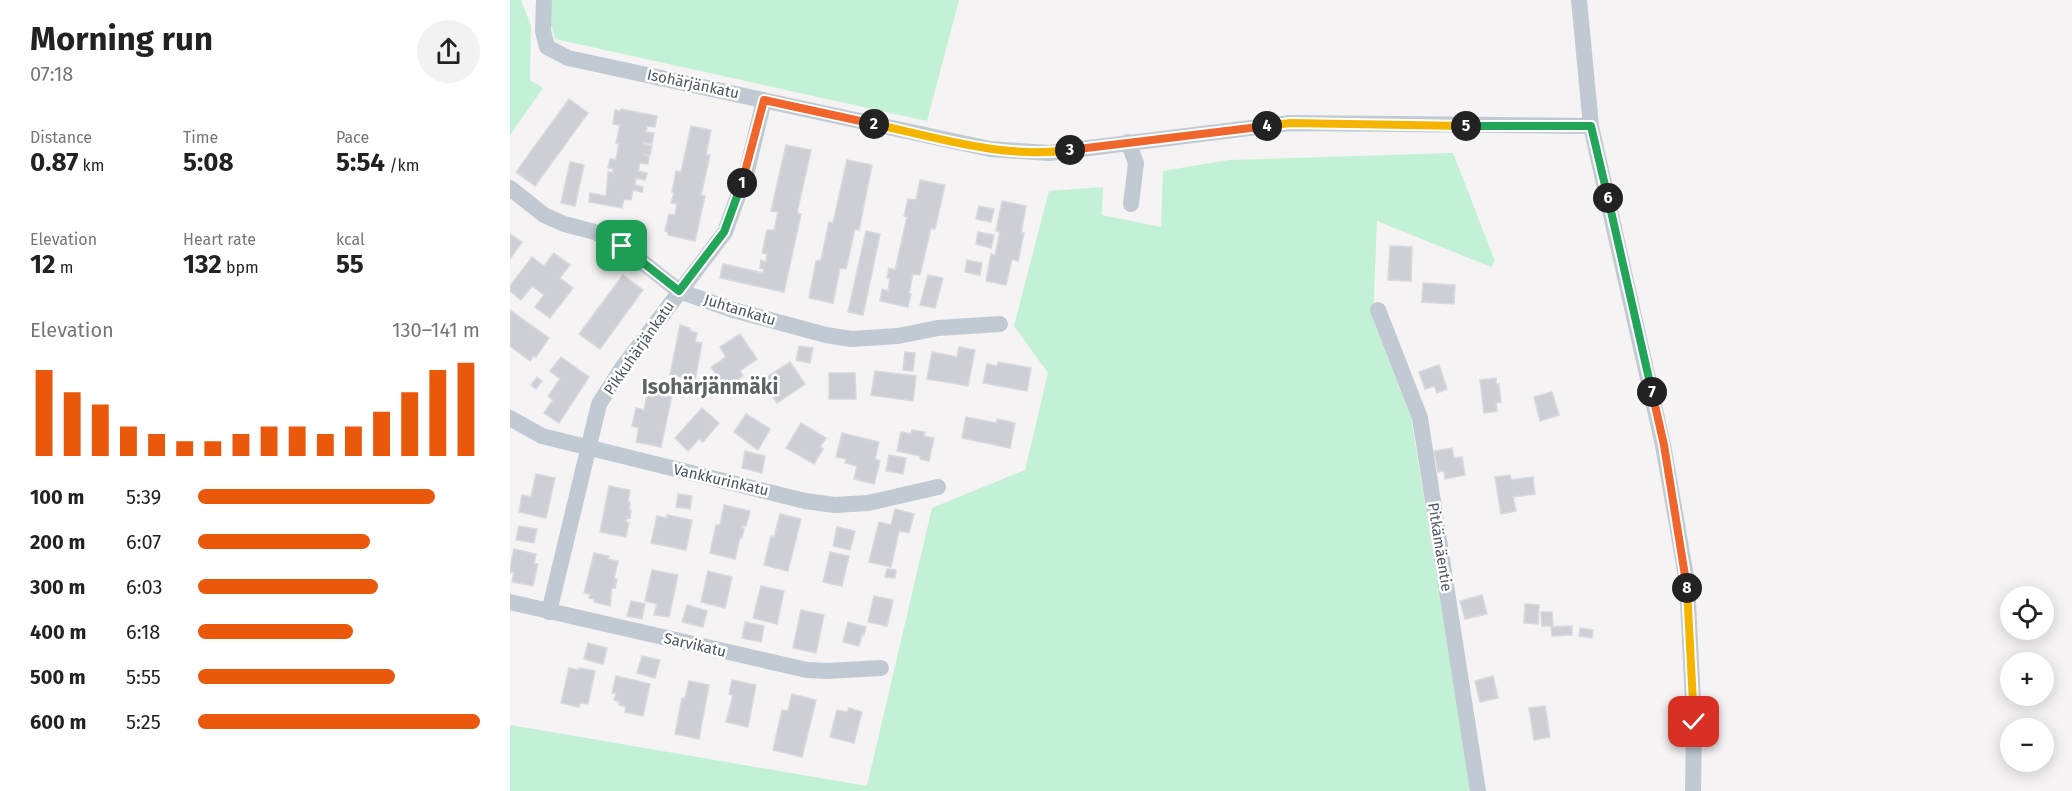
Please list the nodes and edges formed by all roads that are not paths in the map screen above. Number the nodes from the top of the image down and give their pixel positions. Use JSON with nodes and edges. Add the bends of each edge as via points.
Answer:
{"nodes":[{"id":1,"x":544,"y":0,"type":"edge"},
{"id":2,"x":1579,"y":0,"type":"edge"},
{"id":3,"x":764,"y":100,"type":"junction"},
{"id":4,"x":1591,"y":126,"type":"junction"},
{"id":5,"x":1128,"y":142,"type":"junction"},
{"id":6,"x":510,"y":188,"type":"edge"},
{"id":7,"x":1131,"y":204,"type":"dead end"},
{"id":8,"x":679,"y":291,"type":"junction"},
{"id":9,"x":1378,"y":310,"type":"dead end"},
{"id":10,"x":1000,"y":324,"type":"dead end"},
{"id":11,"x":510,"y":418,"type":"edge"},
{"id":12,"x":588,"y":448,"type":"junction"},
{"id":13,"x":938,"y":487,"type":"dead end"},
{"id":14,"x":510,"y":602,"type":"edge"},
{"id":15,"x":549,"y":612,"type":"junction"},
{"id":16,"x":881,"y":668,"type":"dead end"},
{"id":17,"x":1478,"y":791,"type":"edge"},
{"id":18,"x":1693,"y":791,"type":"edge"}],
"edges":[{"from":1,"to":3,"type":"street","name":"Isohärjänkatu","via":[[547,47],[568,58]]},
{"from":2,"to":4,"type":"street"},
{"from":3,"to":5,"type":"street","name":"Isohärjänkatu","via":[[990,149],[1049,153]]},
{"from":3,"to":8,"type":"street","name":"Pikkuhärjänkatu","via":[[747,171],[724,232]]},
{"from":4,"to":5,"type":"street","name":"Isohärjänkatu","via":[[1290,123]]},
{"from":4,"to":18,"type":"street","via":[[1664,445],[1687,582]]},
{"from":5,"to":7,"type":"street","via":[[1136,163]]},
{"from":6,"to":8,"type":"street","name":"Juhtankatu","via":[[544,215],[595,232],[622,246]]},
{"from":8,"to":10,"type":"street","name":"Juhtankatu","via":[[733,310],[851,339]]},
{"from":8,"to":12,"type":"street","name":"Pikkuhärjänkatu","via":[[599,404]]},
{"from":9,"to":17,"type":"street","name":"Pitkämäentie","via":[[1420,418]]},
{"from":11,"to":12,"type":"street","name":"Vankkurinkatu","via":[[542,436]]},
{"from":12,"to":13,"type":"street","name":"Vankkurinkatu","via":[[835,505],[868,503]]},
{"from":12,"to":15,"type":"street","name":"Pikkuhärjänkatu"},
{"from":14,"to":15,"type":"street","name":"Sarvikatu"},
{"from":15,"to":16,"type":"street","name":"Sarvikatu","via":[[807,670]]}]}
